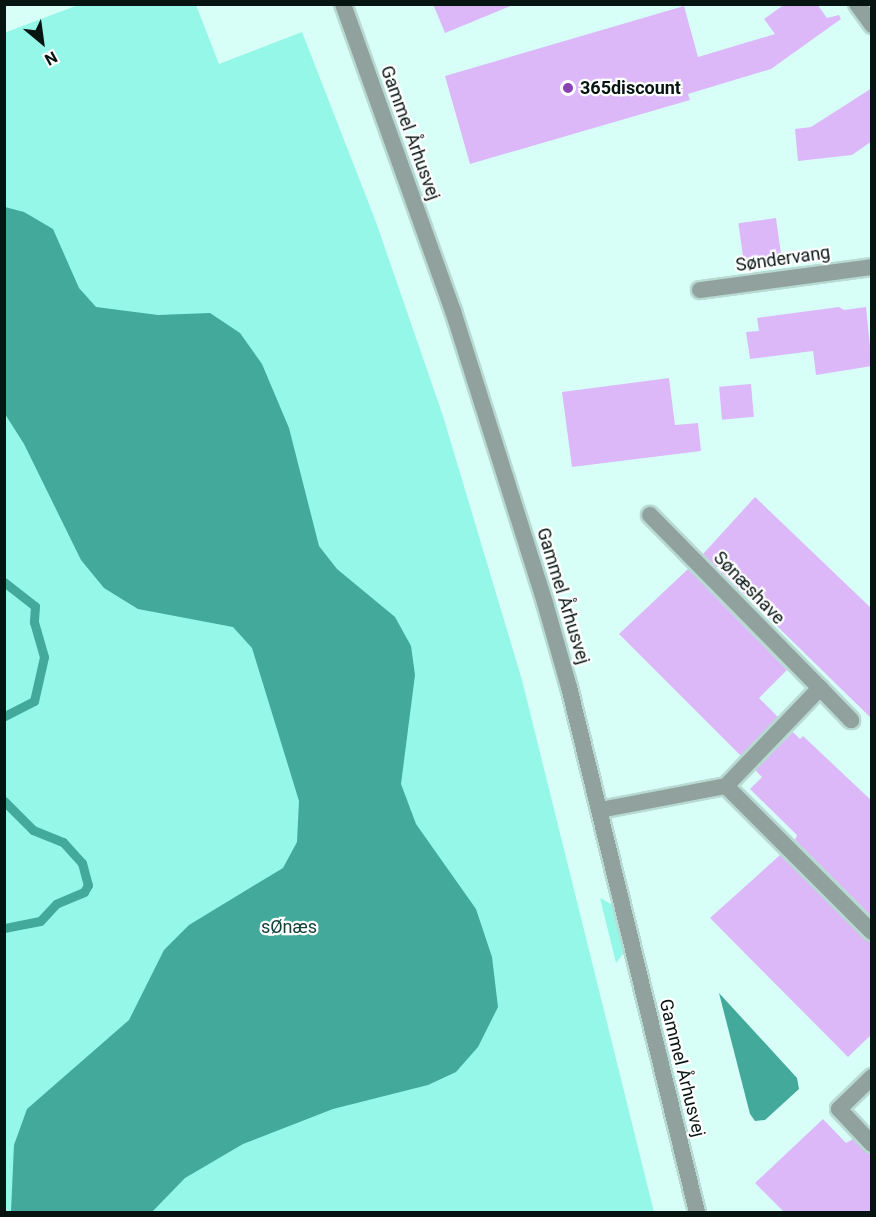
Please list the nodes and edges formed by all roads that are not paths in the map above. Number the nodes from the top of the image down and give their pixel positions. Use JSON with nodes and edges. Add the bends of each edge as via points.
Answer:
{"nodes":[{"id":1,"x":343,"y":4,"type":"edge"},
{"id":2,"x":857,"y":4,"type":"edge"},
{"id":3,"x":872,"y":25,"type":"edge"},
{"id":4,"x":872,"y":267,"type":"edge"},
{"id":5,"x":700,"y":290,"type":"dead end"},
{"id":6,"x":650,"y":515,"type":"dead end"},
{"id":7,"x":820,"y":688,"type":"junction"},
{"id":8,"x":851,"y":720,"type":"dead end"},
{"id":9,"x":726,"y":786,"type":"junction"},
{"id":10,"x":600,"y":810,"type":"junction"},
{"id":11,"x":872,"y":932,"type":"edge"},
{"id":12,"x":872,"y":1077,"type":"edge"},
{"id":13,"x":872,"y":1144,"type":"edge"},
{"id":14,"x":697,"y":1212,"type":"edge"}],
"edges":[{"from":1,"to":10,"type":"street","name":"Gammel Århusvej","via":[[480,391],[563,666]]},
{"from":2,"to":3,"type":"street"},
{"from":4,"to":5,"type":"street","name":"Søndervang"},
{"from":6,"to":7,"type":"street","name":"Sønæshave"},
{"from":7,"to":8,"type":"street","name":"Sønæshave"},
{"from":7,"to":9,"type":"street"},
{"from":9,"to":10,"type":"street"},
{"from":9,"to":11,"type":"street"},
{"from":10,"to":14,"type":"street","name":"Gammel Århusvej"},
{"from":12,"to":13,"type":"street","via":[[839,1109]]}]}
